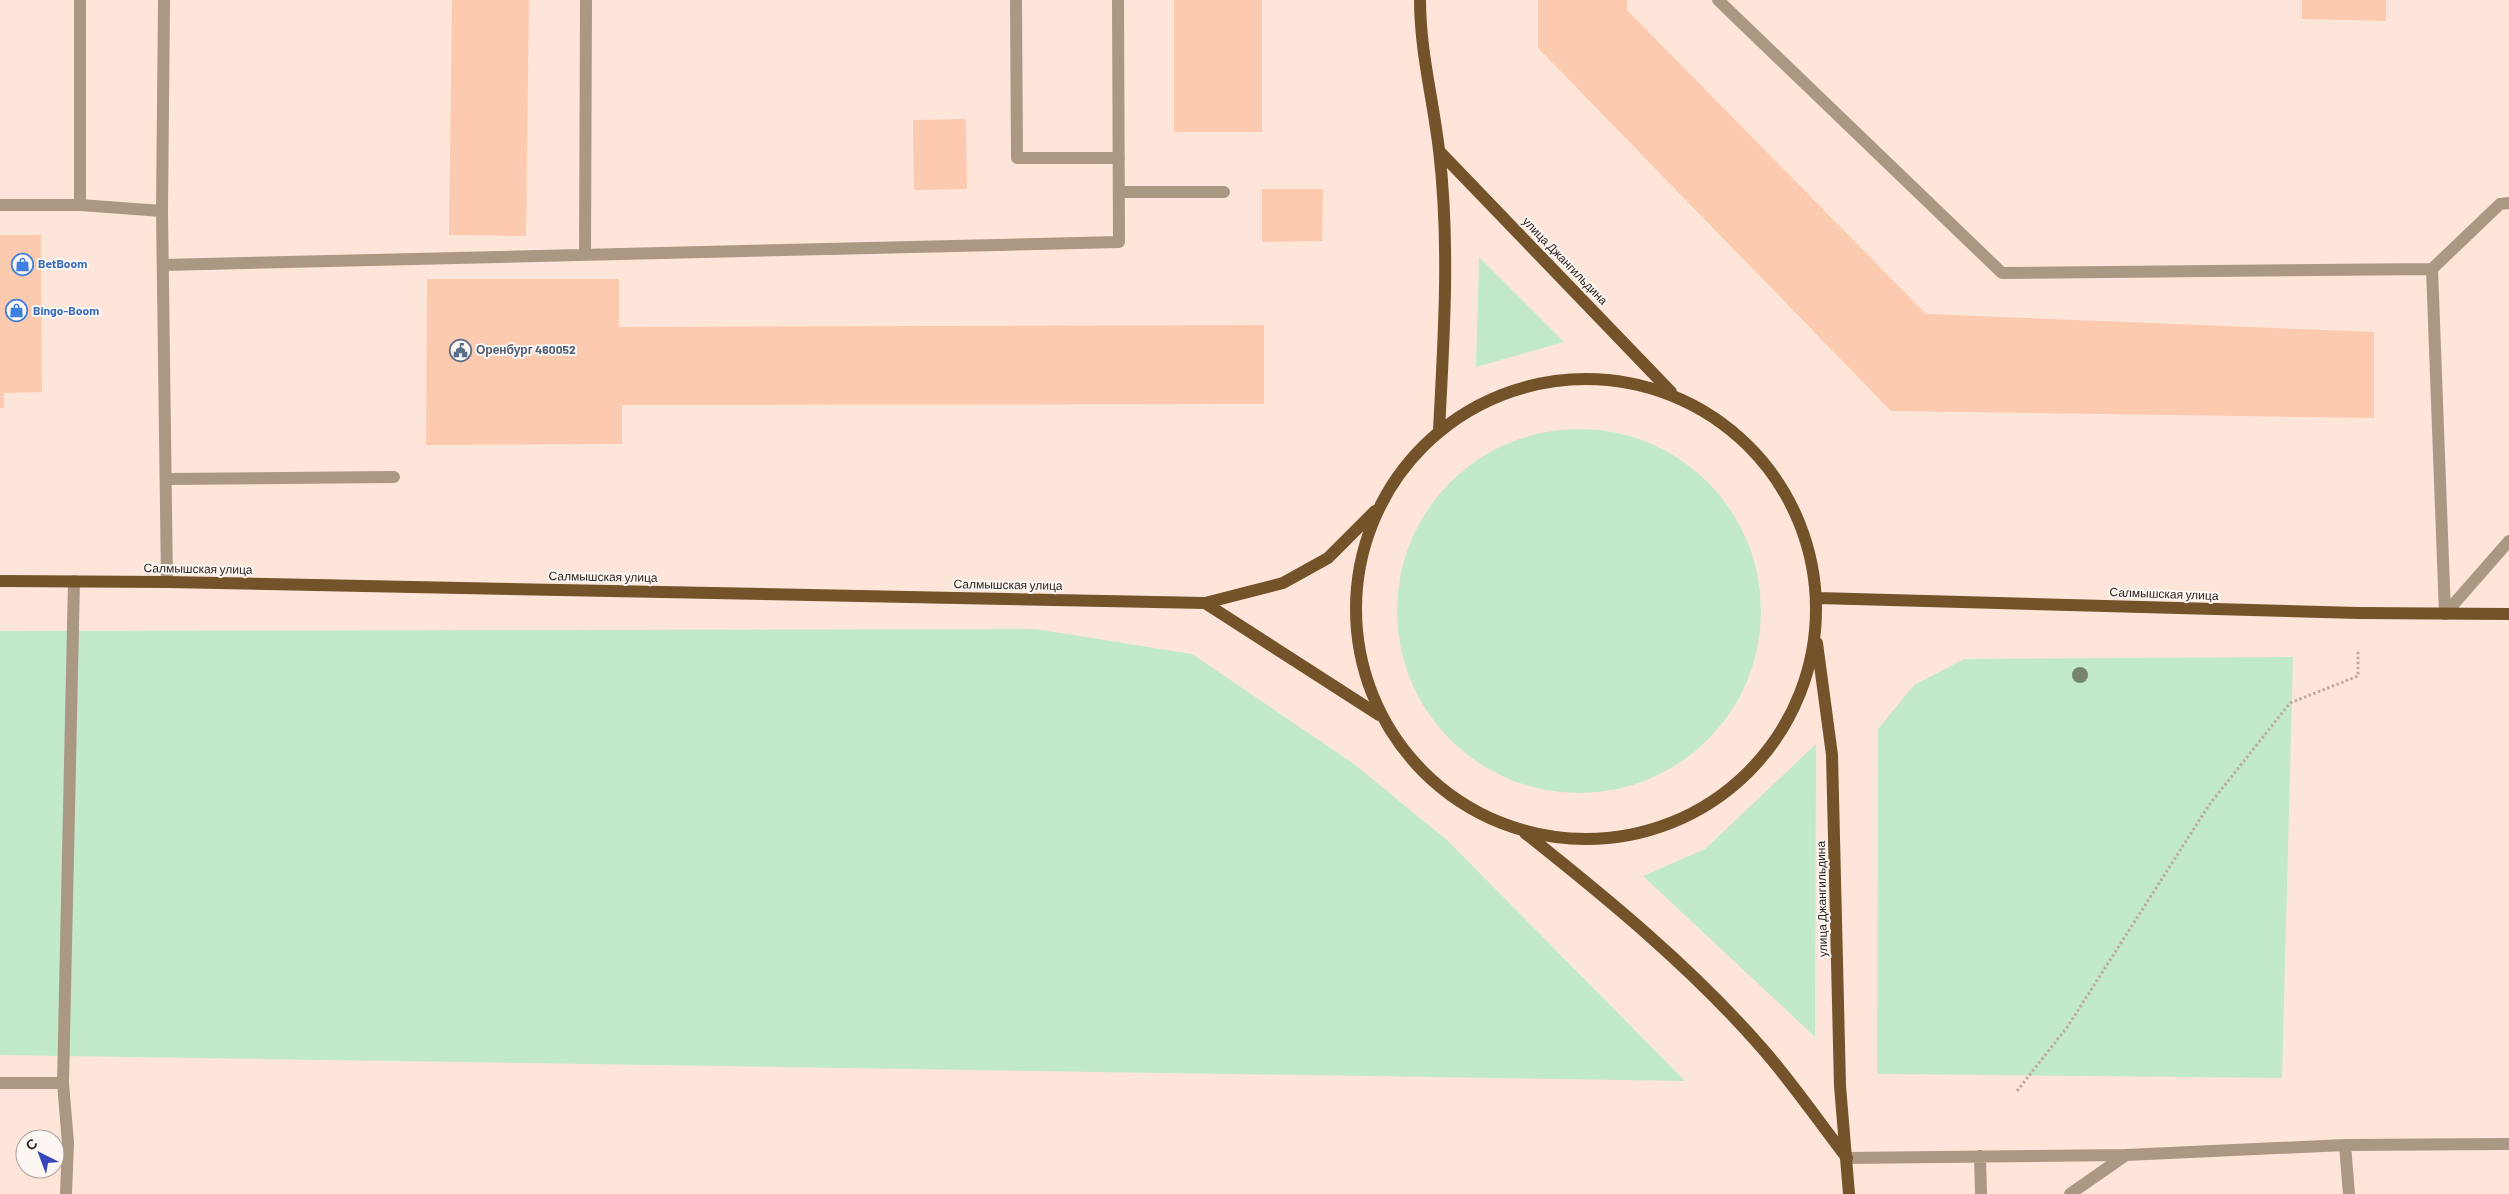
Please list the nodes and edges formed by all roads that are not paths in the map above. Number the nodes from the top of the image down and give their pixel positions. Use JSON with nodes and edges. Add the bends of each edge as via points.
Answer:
{"nodes":[{"id":1,"x":80,"y":0,"type":"edge"},
{"id":2,"x":164,"y":0,"type":"edge"},
{"id":3,"x":586,"y":0,"type":"edge"},
{"id":4,"x":1016,"y":0,"type":"edge"},
{"id":5,"x":1118,"y":0,"type":"edge"},
{"id":6,"x":1420,"y":0,"type":"edge"},
{"id":7,"x":1718,"y":0,"type":"edge"},
{"id":8,"x":1439,"y":150,"type":"junction"},
{"id":9,"x":1120,"y":158,"type":"junction"},
{"id":10,"x":1119,"y":192,"type":"junction"},
{"id":11,"x":1224,"y":192,"type":"dead end"},
{"id":12,"x":2509,"y":203,"type":"edge"},
{"id":13,"x":80,"y":204,"type":"junction"},
{"id":14,"x":0,"y":206,"type":"edge"},
{"id":15,"x":162,"y":212,"type":"junction"},
{"id":16,"x":585,"y":254,"type":"junction"},
{"id":17,"x":163,"y":265,"type":"junction"},
{"id":18,"x":2432,"y":269,"type":"junction"},
{"id":19,"x":1671,"y":392,"type":"junction"},
{"id":20,"x":1439,"y":430,"type":"junction"},
{"id":21,"x":394,"y":477,"type":"dead end"},
{"id":22,"x":167,"y":479,"type":"junction"},
{"id":23,"x":1377,"y":509,"type":"junction"},
{"id":24,"x":2509,"y":542,"type":"edge"},
{"id":25,"x":0,"y":581,"type":"edge"},
{"id":26,"x":74,"y":581,"type":"junction"},
{"id":27,"x":168,"y":582,"type":"junction"},
{"id":28,"x":1818,"y":598,"type":"junction"},
{"id":29,"x":1205,"y":603,"type":"junction"},
{"id":30,"x":2445,"y":614,"type":"junction"},
{"id":31,"x":2509,"y":614,"type":"edge"},
{"id":32,"x":1816,"y":640,"type":"junction"},
{"id":33,"x":1379,"y":714,"type":"junction"},
{"id":34,"x":1525,"y":833,"type":"junction"},
{"id":35,"x":0,"y":1083,"type":"edge"},
{"id":36,"x":63,"y":1083,"type":"junction"},
{"id":37,"x":2509,"y":1144,"type":"edge"},
{"id":38,"x":2345,"y":1145,"type":"junction"},
{"id":39,"x":2126,"y":1155,"type":"junction"},
{"id":40,"x":1980,"y":1156,"type":"junction"},
{"id":41,"x":1847,"y":1158,"type":"junction"},
{"id":42,"x":66,"y":1194,"type":"edge"},
{"id":43,"x":1849,"y":1194,"type":"edge"},
{"id":44,"x":1981,"y":1194,"type":"edge"},
{"id":45,"x":2070,"y":1194,"type":"edge"},
{"id":46,"x":2349,"y":1194,"type":"edge"}],
"edges":[{"from":1,"to":13,"type":"lane"},
{"from":2,"to":15,"type":"lane"},
{"from":3,"to":16,"type":"lane"},
{"from":4,"to":9,"type":"lane","via":[[1017,158]]},
{"from":5,"to":9,"type":"lane"},
{"from":6,"to":8,"type":"main road","via":[[1420,33]]},
{"from":7,"to":18,"type":"lane","via":[[2002,273]]},
{"from":8,"to":19,"type":"main road","name":"улица Джангильдина"},
{"from":8,"to":20,"type":"main road","via":[[1446,293]]},
{"from":9,"to":10,"type":"lane"},
{"from":10,"to":11,"type":"lane"},
{"from":10,"to":16,"type":"lane","via":[[1119,242]]},
{"from":12,"to":18,"type":"lane","via":[[2500,204]]},
{"from":13,"to":14,"type":"lane"},
{"from":13,"to":15,"type":"lane"},
{"from":15,"to":17,"type":"lane"},
{"from":16,"to":17,"type":"lane"},
{"from":17,"to":22,"type":"lane"},
{"from":18,"to":30,"type":"lane"},
{"from":19,"to":20,"type":"main road","via":[[1590,376],[1510,389]]},
{"from":19,"to":28,"type":"main road","via":[[1746,439],[1798,512]]},
{"from":20,"to":23,"type":"main road"},
{"from":21,"to":22,"type":"lane"},
{"from":22,"to":27,"type":"lane"},
{"from":23,"to":29,"type":"main road","name":"Салмышская улица","via":[[1328,558],[1283,584]]},
{"from":23,"to":33,"type":"main road","via":[[1356,576],[1357,648]]},
{"from":24,"to":30,"type":"lane"},
{"from":25,"to":26,"type":"main road","name":"Салмышская улица"},
{"from":26,"to":27,"type":"main road","name":"Салмышская улица"},
{"from":26,"to":36,"type":"lane"},
{"from":27,"to":29,"type":"main road","name":"Салмышская улица"},
{"from":28,"to":30,"type":"main road","name":"Салмышская улица"},
{"from":28,"to":32,"type":"main road"},
{"from":29,"to":33,"type":"main road"},
{"from":30,"to":31,"type":"main road","name":"Салмышская улица"},
{"from":32,"to":34,"type":"main road","via":[[1783,732],[1714,802],[1623,838]]},
{"from":32,"to":41,"type":"main road","name":"улица Джангильдина","via":[[1832,754],[1840,1086]]},
{"from":33,"to":34,"type":"main road","via":[[1416,767],[1466,808]]},
{"from":34,"to":41,"type":"main road","via":[[1601,893],[1679,963],[1762,1047]]},
{"from":35,"to":36,"type":"lane"},
{"from":36,"to":42,"type":"lane","via":[[68,1142]]},
{"from":37,"to":38,"type":"lane"},
{"from":38,"to":39,"type":"lane"},
{"from":38,"to":46,"type":"lane"},
{"from":39,"to":40,"type":"lane"},
{"from":39,"to":45,"type":"lane"},
{"from":40,"to":41,"type":"lane"},
{"from":40,"to":44,"type":"lane"},
{"from":41,"to":43,"type":"main road","name":"улица Джангильдина"}]}
